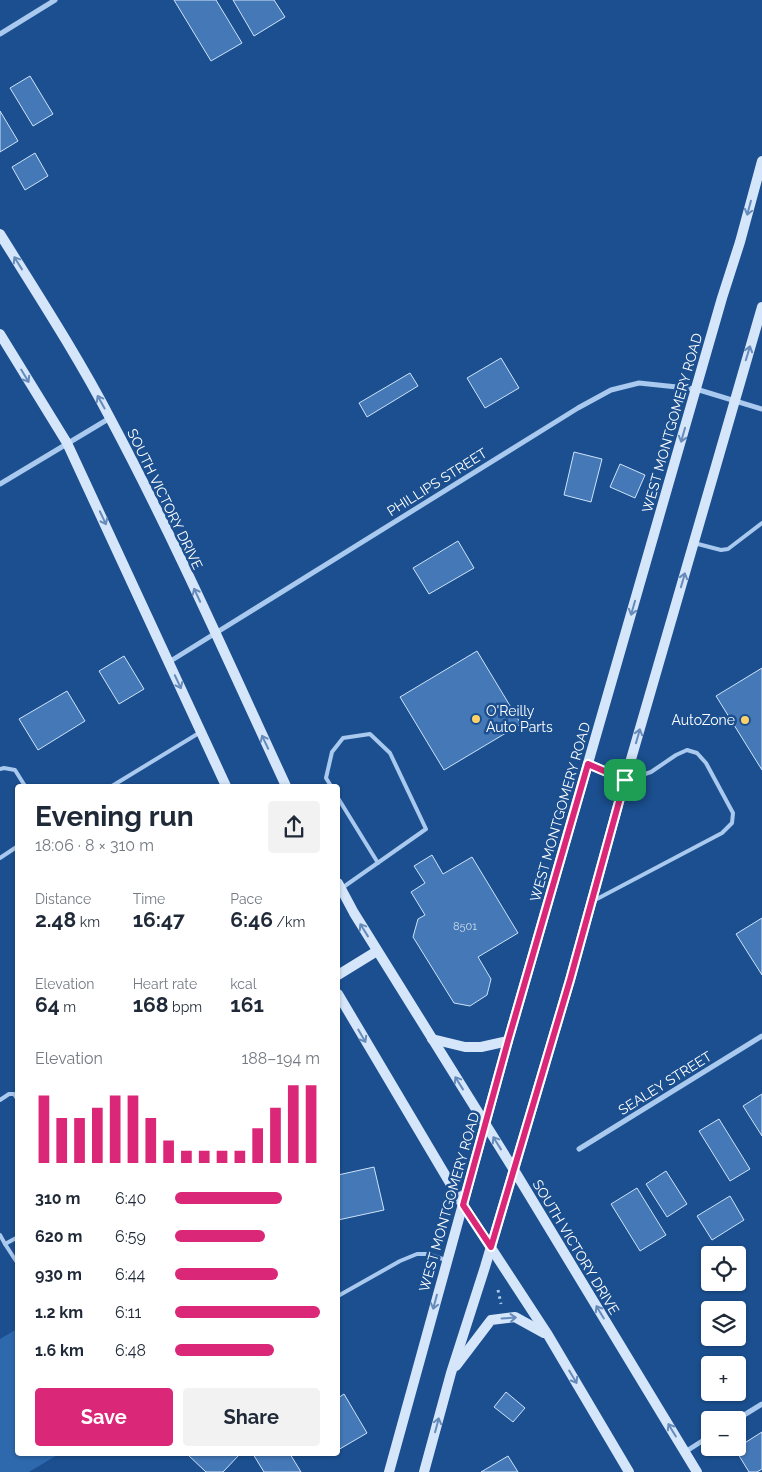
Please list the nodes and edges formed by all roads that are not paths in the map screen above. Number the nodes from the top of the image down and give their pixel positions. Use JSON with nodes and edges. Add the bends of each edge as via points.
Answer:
{"nodes":[{"id":1,"x":55,"y":0,"type":"edge"},
{"id":2,"x":0,"y":34,"type":"edge"},
{"id":3,"x":762,"y":161,"type":"edge"},
{"id":4,"x":0,"y":234,"type":"edge"},
{"id":5,"x":762,"y":307,"type":"edge"},
{"id":6,"x":0,"y":334,"type":"edge"},
{"id":7,"x":696,"y":389,"type":"junction"},
{"id":8,"x":734,"y":400,"type":"junction"},
{"id":9,"x":762,"y":409,"type":"edge"},
{"id":10,"x":110,"y":418,"type":"junction"},
{"id":11,"x":67,"y":443,"type":"junction"},
{"id":12,"x":0,"y":484,"type":"edge"},
{"id":13,"x":762,"y":523,"type":"edge"},
{"id":14,"x":694,"y":543,"type":"junction"},
{"id":15,"x":215,"y":633,"type":"junction"},
{"id":16,"x":169,"y":662,"type":"junction"},
{"id":17,"x":201,"y":732,"type":"junction"},
{"id":18,"x":588,"y":764,"type":"junction"},
{"id":19,"x":0,"y":769,"type":"edge"},
{"id":20,"x":625,"y":780,"type":"junction"},
{"id":21,"x":24,"y":784,"type":"edge"},
{"id":22,"x":115,"y":784,"type":"edge"},
{"id":23,"x":225,"y":784,"type":"edge"},
{"id":24,"x":285,"y":784,"type":"edge"},
{"id":25,"x":330,"y":784,"type":"edge"},
{"id":26,"x":340,"y":801,"type":"edge"},
{"id":27,"x":15,"y":848,"type":"edge"},
{"id":28,"x":0,"y":858,"type":"edge"},
{"id":29,"x":378,"y":862,"type":"junction"},
{"id":30,"x":340,"y":885,"type":"edge"},
{"id":31,"x":340,"y":888,"type":"edge"},
{"id":32,"x":592,"y":901,"type":"junction"},
{"id":33,"x":377,"y":951,"type":"junction"},
{"id":34,"x":340,"y":974,"type":"edge"},
{"id":35,"x":340,"y":997,"type":"edge"},
{"id":36,"x":762,"y":1036,"type":"edge"},
{"id":37,"x":432,"y":1039,"type":"junction"},
{"id":38,"x":508,"y":1041,"type":"junction"},
{"id":39,"x":15,"y":1096,"type":"edge"},
{"id":40,"x":0,"y":1100,"type":"edge"},
{"id":41,"x":485,"y":1124,"type":"junction"},
{"id":42,"x":579,"y":1148,"type":"dead end"},
{"id":43,"x":514,"y":1170,"type":"junction"},
{"id":44,"x":463,"y":1205,"type":"junction"},
{"id":45,"x":0,"y":1235,"type":"edge"},
{"id":46,"x":15,"y":1239,"type":"edge"},
{"id":47,"x":5,"y":1244,"type":"junction"},
{"id":48,"x":491,"y":1247,"type":"junction"},
{"id":49,"x":15,"y":1259,"type":"edge"},
{"id":50,"x":446,"y":1260,"type":"junction"},
{"id":51,"x":340,"y":1295,"type":"edge"},
{"id":52,"x":548,"y":1335,"type":"junction"},
{"id":53,"x":451,"y":1373,"type":"junction"},
{"id":54,"x":762,"y":1404,"type":"edge"},
{"id":55,"x":746,"y":1414,"type":"edge"},
{"id":56,"x":701,"y":1442,"type":"edge"},
{"id":57,"x":685,"y":1452,"type":"junction"},
{"id":58,"x":389,"y":1472,"type":"edge"},
{"id":59,"x":424,"y":1472,"type":"edge"},
{"id":60,"x":629,"y":1472,"type":"edge"},
{"id":61,"x":697,"y":1472,"type":"edge"}],
"edges":[{"from":1,"to":2,"type":"street"},
{"from":3,"to":7,"type":"main road","name":"WEST MONTGOMERY ROAD","one_way":true},
{"from":10,"to":4,"type":"main road","name":"SOUTH VICTORY DRIVE","one_way":true},
{"from":8,"to":5,"type":"main road","one_way":true},
{"from":6,"to":11,"type":"main road","one_way":true},
{"from":7,"to":8,"type":"street","name":"PHILLIPS STREET"},
{"from":7,"to":15,"type":"street","name":"PHILLIPS STREET","via":[[639,383],[611,390]]},
{"from":7,"to":18,"type":"main road","name":"WEST MONTGOMERY ROAD","one_way":true},
{"from":8,"to":9,"type":"street","name":"PHILLIPS STREET"},
{"from":8,"to":14,"type":"main road"},
{"from":10,"to":11,"type":"street"},
{"from":15,"to":10,"type":"main road","name":"SOUTH VICTORY DRIVE","one_way":true},
{"from":11,"to":12,"type":"street"},
{"from":11,"to":16,"type":"main road","one_way":true},
{"from":13,"to":14,"type":"lane","via":[[728,548],[721,550]]},
{"from":20,"to":14,"type":"main road","one_way":true},
{"from":15,"to":16,"type":"street","name":"PHILLIPS STREET"},
{"from":24,"to":15,"type":"main road","name":"SOUTH VICTORY DRIVE","one_way":true},
{"from":16,"to":17,"type":"main road","one_way":true},
{"from":17,"to":22,"type":"lane"},
{"from":17,"to":23,"type":"main road"},
{"from":18,"to":20,"type":"main road"},
{"from":18,"to":38,"type":"main road","name":"WEST MONTGOMERY ROAD"},
{"from":19,"to":21,"type":"lane","via":[[15,770]]},
{"from":20,"to":32,"type":"main road"},
{"from":20,"to":32,"type":"lane","via":[[651,772],[687,750],[697,753],[706,763],[733,813],[732,823],[722,833]]},
{"from":25,"to":29,"type":"lane","via":[[326,778],[332,752],[343,738],[370,734],[390,753],[426,829]]},
{"from":26,"to":29,"type":"lane"},
{"from":27,"to":28,"type":"lane"},
{"from":29,"to":30,"type":"lane"},
{"from":33,"to":31,"type":"main road","name":"SOUTH VICTORY DRIVE","one_way":true},
{"from":32,"to":43,"type":"main road"},
{"from":33,"to":34,"type":"main road"},
{"from":33,"to":37,"type":"main road","name":"SOUTH VICTORY DRIVE"},
{"from":35,"to":44,"type":"main road","one_way":true},
{"from":36,"to":42,"type":"street","name":"SEALEY STREET"},
{"from":37,"to":38,"type":"main road","via":[[465,1047]]},
{"from":41,"to":37,"type":"main road","name":"SOUTH VICTORY DRIVE","one_way":true},
{"from":38,"to":41,"type":"main road","name":"WEST MONTGOMERY ROAD"},
{"from":39,"to":40,"type":"lane","via":[[9,1094]]},
{"from":43,"to":41,"type":"main road","name":"SOUTH VICTORY DRIVE","one_way":true},
{"from":41,"to":44,"type":"main road","name":"WEST MONTGOMERY ROAD"},
{"from":43,"to":48,"type":"main road"},
{"from":57,"to":43,"type":"main road","name":"SOUTH VICTORY DRIVE","one_way":true},
{"from":44,"to":48,"type":"main road"},
{"from":44,"to":50,"type":"main road","name":"WEST MONTGOMERY ROAD"},
{"from":45,"to":47,"type":"lane"},
{"from":46,"to":47,"type":"lane"},
{"from":47,"to":49,"type":"lane"},
{"from":48,"to":52,"type":"main road"},
{"from":48,"to":53,"type":"main road"},
{"from":50,"to":51,"type":"lane","via":[[417,1254]]},
{"from":50,"to":58,"type":"main road","name":"WEST MONTGOMERY ROAD","one_way":true},
{"from":53,"to":52,"type":"main road","one_way":true,"via":[[491,1320],[515,1317]]},
{"from":52,"to":60,"type":"main road","one_way":true},
{"from":59,"to":53,"type":"main road","one_way":true},
{"from":54,"to":55,"type":"street"},
{"from":56,"to":57,"type":"street"},
{"from":57,"to":61,"type":"main road","name":"SOUTH VICTORY DRIVE"}]}
